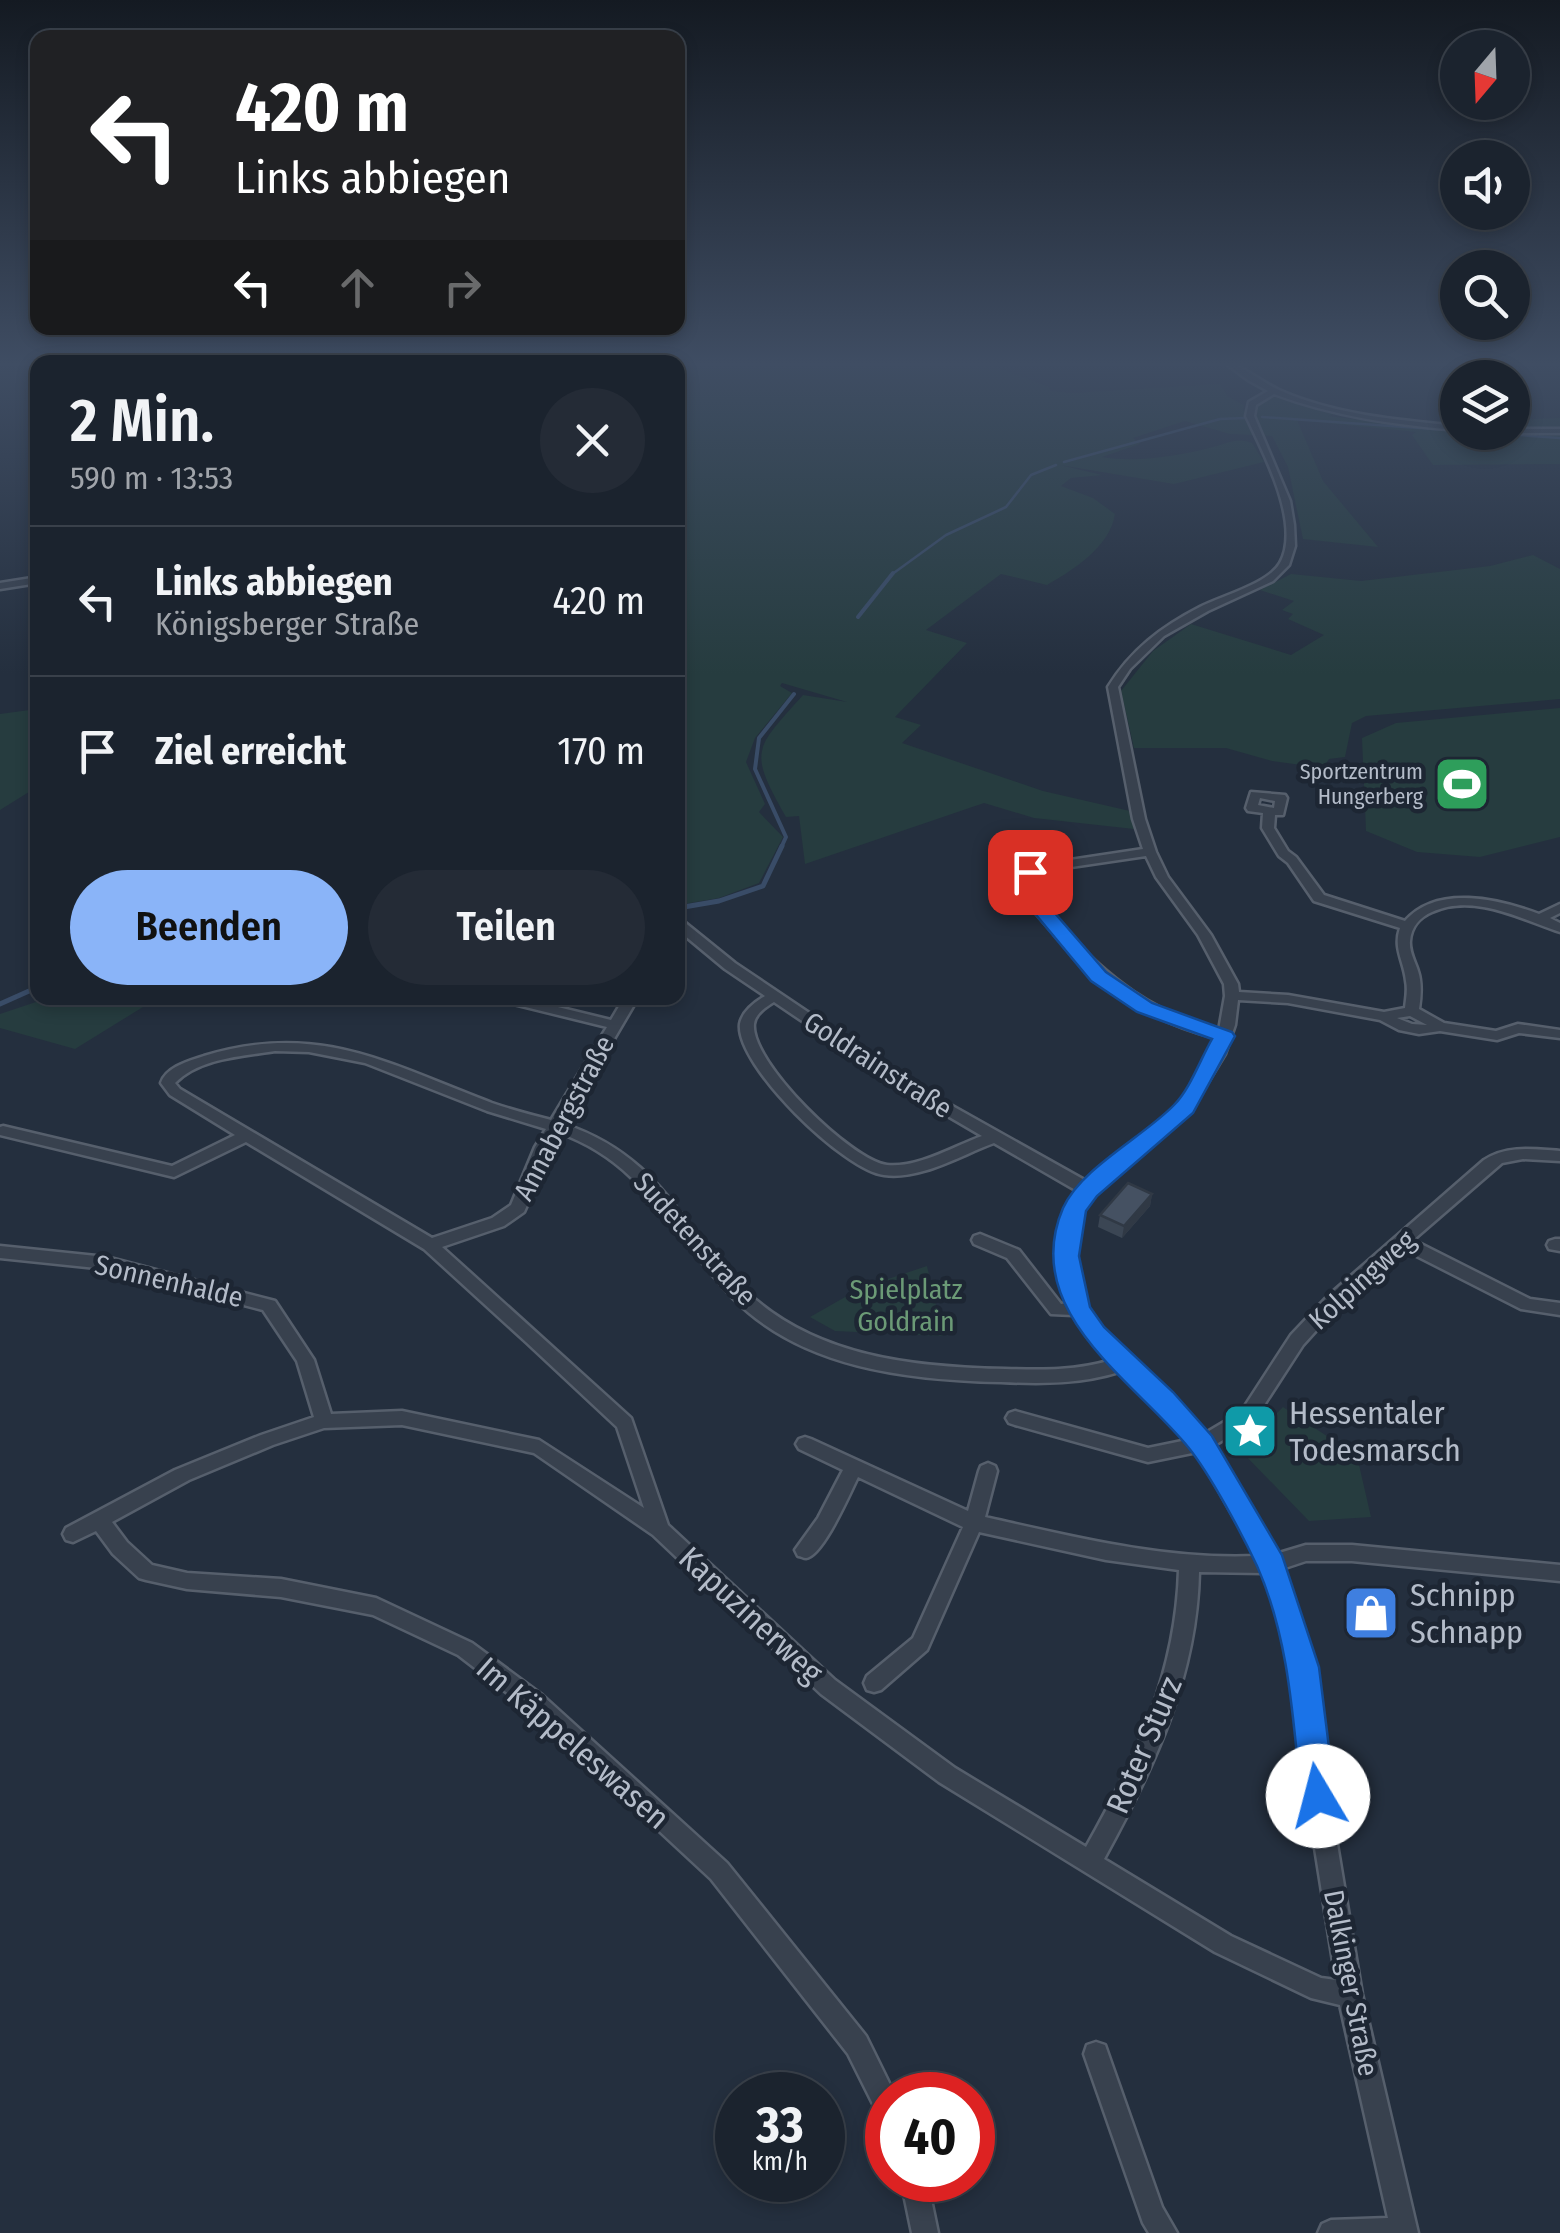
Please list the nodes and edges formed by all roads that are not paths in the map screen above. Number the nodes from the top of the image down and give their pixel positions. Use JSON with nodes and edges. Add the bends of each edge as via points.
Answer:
{"nodes":[{"id":1,"x":1271,"y":466,"type":"edge"},
{"id":2,"x":30,"y":581,"type":"edge"},
{"id":3,"x":0,"y":586,"type":"edge"},
{"id":4,"x":1269,"y":810,"type":"dead end"},
{"id":5,"x":1150,"y":852,"type":"junction"},
{"id":6,"x":1560,"y":908,"type":"edge"},
{"id":7,"x":1542,"y":918,"type":"junction"},
{"id":8,"x":1407,"y":926,"type":"junction"},
{"id":9,"x":1560,"y":928,"type":"edge"},
{"id":10,"x":685,"y":941,"type":"edge"},
{"id":11,"x":773,"y":996,"type":"junction"},
{"id":12,"x":1232,"y":996,"type":"junction"},
{"id":13,"x":534,"y":1005,"type":"edge"},
{"id":14,"x":626,"y":1005,"type":"edge"},
{"id":15,"x":1412,"y":1011,"type":"junction"},
{"id":16,"x":1384,"y":1016,"type":"junction"},
{"id":17,"x":614,"y":1025,"type":"junction"},
{"id":18,"x":1440,"y":1027,"type":"junction"},
{"id":19,"x":1560,"y":1034,"type":"edge"},
{"id":20,"x":1224,"y":1036,"type":"junction"},
{"id":21,"x":168,"y":1083,"type":"joint"},
{"id":22,"x":555,"y":1125,"type":"junction"},
{"id":23,"x":4,"y":1132,"type":"dead end"},
{"id":24,"x":245,"y":1136,"type":"junction"},
{"id":25,"x":992,"y":1138,"type":"junction"},
{"id":26,"x":1560,"y":1156,"type":"edge"},
{"id":27,"x":1089,"y":1190,"type":"junction"},
{"id":28,"x":980,"y":1240,"type":"dead end"},
{"id":29,"x":1404,"y":1242,"type":"junction"},
{"id":30,"x":430,"y":1245,"type":"junction"},
{"id":31,"x":0,"y":1252,"type":"edge"},
{"id":32,"x":1560,"y":1308,"type":"edge"},
{"id":33,"x":1078,"y":1309,"type":"junction"},
{"id":34,"x":1124,"y":1363,"type":"junction"},
{"id":35,"x":1015,"y":1418,"type":"dead end"},
{"id":36,"x":324,"y":1420,"type":"junction"},
{"id":37,"x":805,"y":1444,"type":"dead end"},
{"id":38,"x":1202,"y":1444,"type":"junction"},
{"id":39,"x":854,"y":1468,"type":"junction"},
{"id":40,"x":988,"y":1471,"type":"dead end"},
{"id":41,"x":99,"y":1520,"type":"junction"},
{"id":42,"x":974,"y":1523,"type":"junction"},
{"id":43,"x":660,"y":1529,"type":"junction"},
{"id":44,"x":73,"y":1534,"type":"dead end"},
{"id":45,"x":805,"y":1550,"type":"dead end"},
{"id":46,"x":1189,"y":1563,"type":"junction"},
{"id":47,"x":1271,"y":1564,"type":"junction"},
{"id":48,"x":1560,"y":1573,"type":"edge"},
{"id":49,"x":874,"y":1683,"type":"dead end"},
{"id":50,"x":1090,"y":1862,"type":"junction"},
{"id":51,"x":1350,"y":1994,"type":"junction"},
{"id":52,"x":1096,"y":2054,"type":"dead end"},
{"id":53,"x":870,"y":2072,"type":"edge"},
{"id":54,"x":919,"y":2202,"type":"edge"},
{"id":55,"x":1404,"y":2231,"type":"edge"},
{"id":56,"x":925,"y":2233,"type":"edge"},
{"id":57,"x":1164,"y":2233,"type":"edge"},
{"id":58,"x":1331,"y":2233,"type":"edge"}],
"edges":[{"from":1,"to":5,"type":"street","via":[[1290,532],[1282,571],[1172,628],[1127,664],[1113,687]]},
{"from":2,"to":3,"type":"street"},
{"from":4,"to":8,"type":"street","via":[[1268,828],[1318,898]]},
{"from":5,"to":12,"type":"street","via":[[1212,950]]},
{"from":5,"to":20,"type":"street","via":[[1041,868],[1023,885],[1121,995]]},
{"from":6,"to":7,"type":"street"},
{"from":7,"to":8,"type":"street","via":[[1479,902],[1427,908]]},
{"from":7,"to":9,"type":"street"},
{"from":8,"to":15,"type":"street","via":[[1403,957],[1414,979]]},
{"from":10,"to":11,"type":"street","name":"Goldrainstraße"},
{"from":11,"to":25,"type":"street","name":"Goldrainstraße"},
{"from":11,"to":25,"type":"street","via":[[747,1023],[753,1051],[784,1094],[868,1167],[902,1170]]},
{"from":12,"to":16,"type":"street"},
{"from":12,"to":20,"type":"street","name":"Dalkinger Straße"},
{"from":13,"to":17,"type":"street"},
{"from":14,"to":17,"type":"street","name":"Annabergstraße"},
{"from":15,"to":16,"type":"street"},
{"from":15,"to":18,"type":"street"},
{"from":16,"to":18,"type":"street","via":[[1429,1032]]},
{"from":17,"to":22,"type":"street","name":"Annabergstraße"},
{"from":18,"to":19,"type":"street","via":[[1497,1036],[1518,1028]]},
{"from":20,"to":27,"type":"street","name":"Dalkinger Straße","via":[[1186,1108]]},
{"from":21,"to":22,"type":"street","name":"Sudetenstraße","via":[[176,1072],[221,1055],[296,1044],[335,1048]]},
{"from":21,"to":24,"type":"street","name":"Kapuzinerweg"},
{"from":22,"to":30,"type":"street","name":"Annabergstraße","via":[[518,1208],[498,1222]]},
{"from":22,"to":34,"type":"street","name":"Sudetenstraße","via":[[618,1156],[744,1298],[821,1346],[939,1374],[1085,1378]]},
{"from":23,"to":24,"type":"street","via":[[174,1172]]},
{"from":24,"to":30,"type":"street","name":"Kapuzinerweg"},
{"from":25,"to":27,"type":"street","name":"Goldrainstraße"},
{"from":26,"to":29,"type":"street","name":"Kolpingweg","via":[[1498,1157]]},
{"from":27,"to":33,"type":"street","name":"Dalkinger Straße","via":[[1074,1210],[1066,1256]]},
{"from":28,"to":33,"type":"street","via":[[1013,1254],[1058,1310]]},
{"from":29,"to":32,"type":"street","via":[[1527,1305]]},
{"from":29,"to":38,"type":"street","name":"Kolpingweg","via":[[1297,1340],[1246,1417]]},
{"from":30,"to":43,"type":"street","name":"Kapuzinerweg","via":[[625,1423]]},
{"from":31,"to":36,"type":"street","name":"Sonnenhalde","via":[[106,1264],[269,1305],[306,1360]]},
{"from":33,"to":34,"type":"street","name":"Dalkinger Straße"},
{"from":34,"to":38,"type":"street","name":"Dalkinger Straße"},
{"from":35,"to":38,"type":"street","name":"Kolpingweg","via":[[1148,1455]]},
{"from":36,"to":41,"type":"street","via":[[182,1476]]},
{"from":36,"to":43,"type":"street","via":[[402,1418],[539,1447]]},
{"from":37,"to":39,"type":"street"},
{"from":38,"to":47,"type":"street","name":"Dalkinger Straße"},
{"from":39,"to":42,"type":"street"},
{"from":39,"to":45,"type":"street"},
{"from":40,"to":42,"type":"street"},
{"from":41,"to":44,"type":"street"},
{"from":41,"to":53,"type":"street","name":"Im Käppeleswasen","via":[[146,1572],[376,1607],[466,1649],[535,1702],[719,1872],[857,2045]]},
{"from":42,"to":46,"type":"street"},
{"from":42,"to":49,"type":"street","via":[[920,1644]]},
{"from":43,"to":50,"type":"street","name":"Kapuzinerweg","via":[[828,1688],[947,1774]]},
{"from":46,"to":47,"type":"street"},
{"from":46,"to":50,"type":"street","name":"Roter Sturz","via":[[1191,1602],[1174,1685],[1130,1790]]},
{"from":47,"to":48,"type":"street","via":[[1306,1553],[1352,1553]]},
{"from":47,"to":51,"type":"street","name":"Dalkinger Straße","via":[[1303,1667]]},
{"from":50,"to":51,"type":"street","name":"Kapuzinerweg","via":[[1223,1944],[1320,1990]]},
{"from":51,"to":55,"type":"street","name":"Dalkinger Straße"},
{"from":52,"to":57,"type":"street"},
{"from":54,"to":56,"type":"street"},
{"from":55,"to":58,"type":"street"}]}
